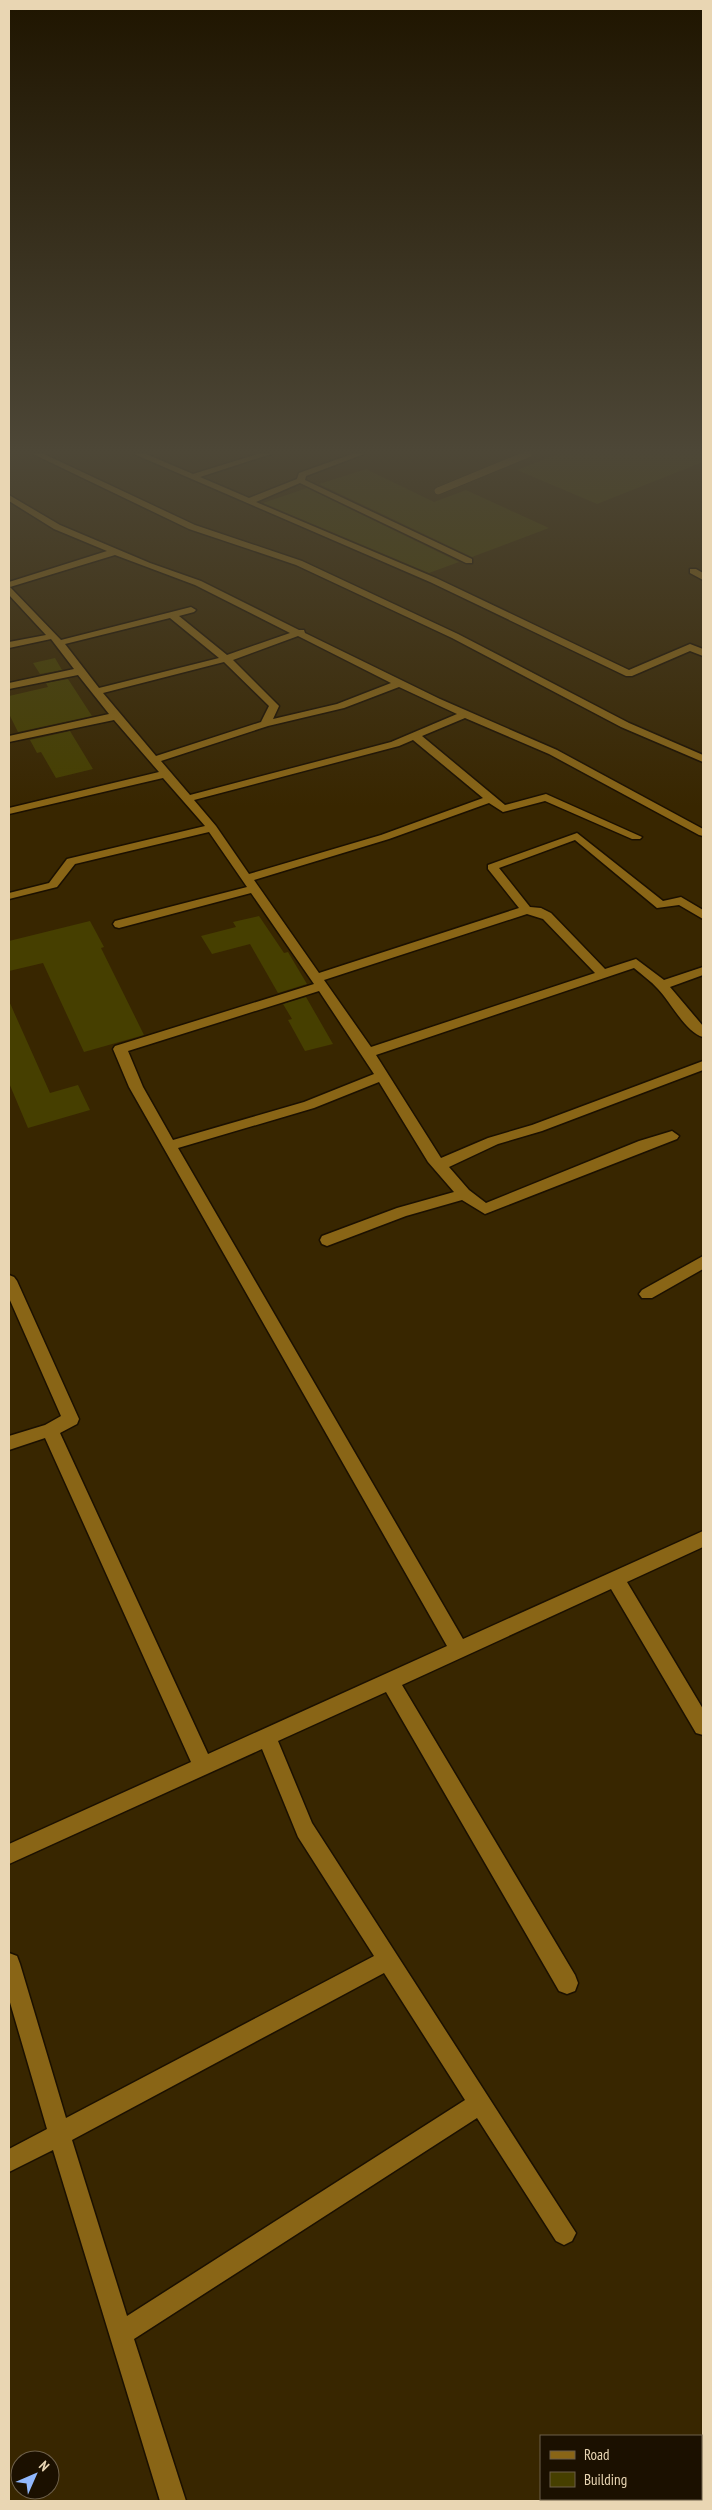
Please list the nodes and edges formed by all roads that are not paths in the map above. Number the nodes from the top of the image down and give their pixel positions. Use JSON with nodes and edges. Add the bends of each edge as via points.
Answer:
{"nodes":[{"id":1,"x":55,"y":571,"type":"edge"},
{"id":2,"x":166,"y":571,"type":"edge"},
{"id":3,"x":316,"y":571,"type":"edge"},
{"id":4,"x":413,"y":571,"type":"edge"},
{"id":5,"x":693,"y":571,"type":"dead end"},
{"id":6,"x":703,"y":577,"type":"edge"},
{"id":7,"x":9,"y":586,"type":"edge"},
{"id":8,"x":9,"y":590,"type":"edge"},
{"id":9,"x":191,"y":610,"type":"dead end"},
{"id":10,"x":172,"y":615,"type":"junction"},
{"id":11,"x":301,"y":632,"type":"junction"},
{"id":12,"x":56,"y":640,"type":"junction"},
{"id":13,"x":9,"y":645,"type":"edge"},
{"id":14,"x":703,"y":653,"type":"edge"},
{"id":15,"x":226,"y":659,"type":"junction"},
{"id":16,"x":81,"y":671,"type":"junction"},
{"id":17,"x":399,"y":683,"type":"junction"},
{"id":18,"x":9,"y":686,"type":"edge"},
{"id":19,"x":97,"y":691,"type":"junction"},
{"id":20,"x":465,"y":714,"type":"junction"},
{"id":21,"x":116,"y":716,"type":"junction"},
{"id":22,"x":265,"y":724,"type":"junction"},
{"id":23,"x":414,"y":736,"type":"junction"},
{"id":24,"x":9,"y":739,"type":"edge"},
{"id":25,"x":703,"y":759,"type":"edge"},
{"id":26,"x":154,"y":760,"type":"junction"},
{"id":27,"x":165,"y":774,"type":"junction"},
{"id":28,"x":187,"y":799,"type":"junction"},
{"id":29,"x":491,"y":799,"type":"junction"},
{"id":30,"x":9,"y":811,"type":"edge"},
{"id":31,"x":212,"y":828,"type":"junction"},
{"id":32,"x":703,"y":833,"type":"edge"},
{"id":33,"x":636,"y":837,"type":"dead end"},
{"id":34,"x":247,"y":878,"type":"junction"},
{"id":35,"x":255,"y":889,"type":"junction"},
{"id":36,"x":9,"y":896,"type":"edge"},
{"id":37,"x":526,"y":910,"type":"junction"},
{"id":38,"x":703,"y":915,"type":"edge"},
{"id":39,"x":120,"y":924,"type":"dead end"},
{"id":40,"x":703,"y":971,"type":"edge"},
{"id":41,"x":603,"y":974,"type":"junction"},
{"id":42,"x":319,"y":982,"type":"junction"},
{"id":43,"x":662,"y":985,"type":"junction"},
{"id":44,"x":703,"y":1033,"type":"edge"},
{"id":45,"x":368,"y":1053,"type":"junction"},
{"id":46,"x":703,"y":1065,"type":"edge"},
{"id":47,"x":381,"y":1076,"type":"junction"},
{"id":48,"x":672,"y":1136,"type":"dead end"},
{"id":49,"x":170,"y":1146,"type":"junction"},
{"id":50,"x":439,"y":1165,"type":"junction"},
{"id":51,"x":464,"y":1194,"type":"junction"},
{"id":52,"x":327,"y":1240,"type":"dead end"},
{"id":53,"x":703,"y":1262,"type":"edge"},
{"id":54,"x":9,"y":1281,"type":"edge"},
{"id":55,"x":648,"y":1294,"type":"dead end"},
{"id":56,"x":50,"y":1430,"type":"junction"},
{"id":57,"x":9,"y":1443,"type":"edge"},
{"id":58,"x":703,"y":1539,"type":"edge"},
{"id":59,"x":615,"y":1579,"type":"junction"},
{"id":60,"x":459,"y":1650,"type":"junction"},
{"id":61,"x":390,"y":1681,"type":"junction"},
{"id":62,"x":703,"y":1726,"type":"edge"},
{"id":63,"x":266,"y":1737,"type":"junction"},
{"id":64,"x":204,"y":1766,"type":"junction"},
{"id":65,"x":9,"y":1854,"type":"edge"},
{"id":66,"x":389,"y":1959,"type":"junction"},
{"id":67,"x":9,"y":1967,"type":"edge"},
{"id":68,"x":567,"y":1983,"type":"dead end"},
{"id":69,"x":481,"y":2103,"type":"junction"},
{"id":70,"x":59,"y":2135,"type":"junction"},
{"id":71,"x":9,"y":2162,"type":"edge"},
{"id":72,"x":564,"y":2233,"type":"dead end"},
{"id":73,"x":120,"y":2334,"type":"junction"},
{"id":74,"x":173,"y":2501,"type":"edge"}],
"edges":[{"from":1,"to":7,"type":"street"},
{"from":2,"to":11,"type":"street"},
{"from":3,"to":25,"type":"street","via":[[455,636],[625,726]]},
{"from":4,"to":14,"type":"street","via":[[629,674],[690,647]]},
{"from":5,"to":6,"type":"street"},
{"from":8,"to":12,"type":"street"},
{"from":9,"to":10,"type":"street"},
{"from":10,"to":12,"type":"street"},
{"from":10,"to":15,"type":"street"},
{"from":11,"to":15,"type":"street"},
{"from":11,"to":17,"type":"street"},
{"from":12,"to":13,"type":"street"},
{"from":12,"to":16,"type":"street"},
{"from":15,"to":19,"type":"street"},
{"from":15,"to":22,"type":"street","via":[[274,706]]},
{"from":16,"to":18,"type":"street"},
{"from":16,"to":19,"type":"street"},
{"from":17,"to":20,"type":"street"},
{"from":17,"to":22,"type":"street","via":[[340,706]]},
{"from":19,"to":21,"type":"street"},
{"from":20,"to":23,"type":"street"},
{"from":20,"to":32,"type":"street","via":[[553,752]]},
{"from":21,"to":24,"type":"street"},
{"from":21,"to":26,"type":"street"},
{"from":22,"to":26,"type":"street"},
{"from":23,"to":28,"type":"street"},
{"from":23,"to":29,"type":"street"},
{"from":26,"to":27,"type":"street"},
{"from":27,"to":28,"type":"street"},
{"from":27,"to":30,"type":"street"},
{"from":28,"to":31,"type":"street"},
{"from":29,"to":33,"type":"street","via":[[503,809],[546,797]]},
{"from":29,"to":34,"type":"street","via":[[385,837]]},
{"from":31,"to":34,"type":"street"},
{"from":31,"to":36,"type":"street","via":[[72,861],[53,885]]},
{"from":34,"to":35,"type":"street"},
{"from":35,"to":39,"type":"street"},
{"from":35,"to":42,"type":"street"},
{"from":37,"to":38,"type":"street","via":[[492,867],[577,836],[661,905],[681,901]]},
{"from":37,"to":41,"type":"street","via":[[546,916]]},
{"from":37,"to":42,"type":"street"},
{"from":40,"to":43,"type":"street"},
{"from":41,"to":43,"type":"street","via":[[636,963]]},
{"from":41,"to":45,"type":"street"},
{"from":42,"to":45,"type":"street"},
{"from":42,"to":49,"type":"street","via":[[120,1049],[136,1087]]},
{"from":43,"to":44,"type":"street"},
{"from":45,"to":47,"type":"street"},
{"from":46,"to":50,"type":"street","via":[[537,1128],[493,1141]]},
{"from":47,"to":49,"type":"street","via":[[309,1105]]},
{"from":47,"to":50,"type":"street"},
{"from":48,"to":51,"type":"street","via":[[485,1209]]},
{"from":49,"to":60,"type":"street"},
{"from":50,"to":51,"type":"street"},
{"from":51,"to":52,"type":"street","via":[[402,1212]]},
{"from":53,"to":55,"type":"street"},
{"from":54,"to":56,"type":"street","via":[[71,1419]]},
{"from":56,"to":57,"type":"street"},
{"from":56,"to":64,"type":"street"},
{"from":58,"to":59,"type":"street"},
{"from":59,"to":60,"type":"street"},
{"from":59,"to":62,"type":"street"},
{"from":60,"to":61,"type":"street"},
{"from":61,"to":63,"type":"street"},
{"from":61,"to":68,"type":"street"},
{"from":63,"to":64,"type":"street"},
{"from":63,"to":66,"type":"street","via":[[306,1830]]},
{"from":64,"to":65,"type":"street"},
{"from":66,"to":69,"type":"street"},
{"from":66,"to":70,"type":"street"},
{"from":67,"to":70,"type":"street"},
{"from":69,"to":72,"type":"street"},
{"from":69,"to":73,"type":"street"},
{"from":70,"to":71,"type":"street"},
{"from":70,"to":73,"type":"street"},
{"from":73,"to":74,"type":"street"}]}
